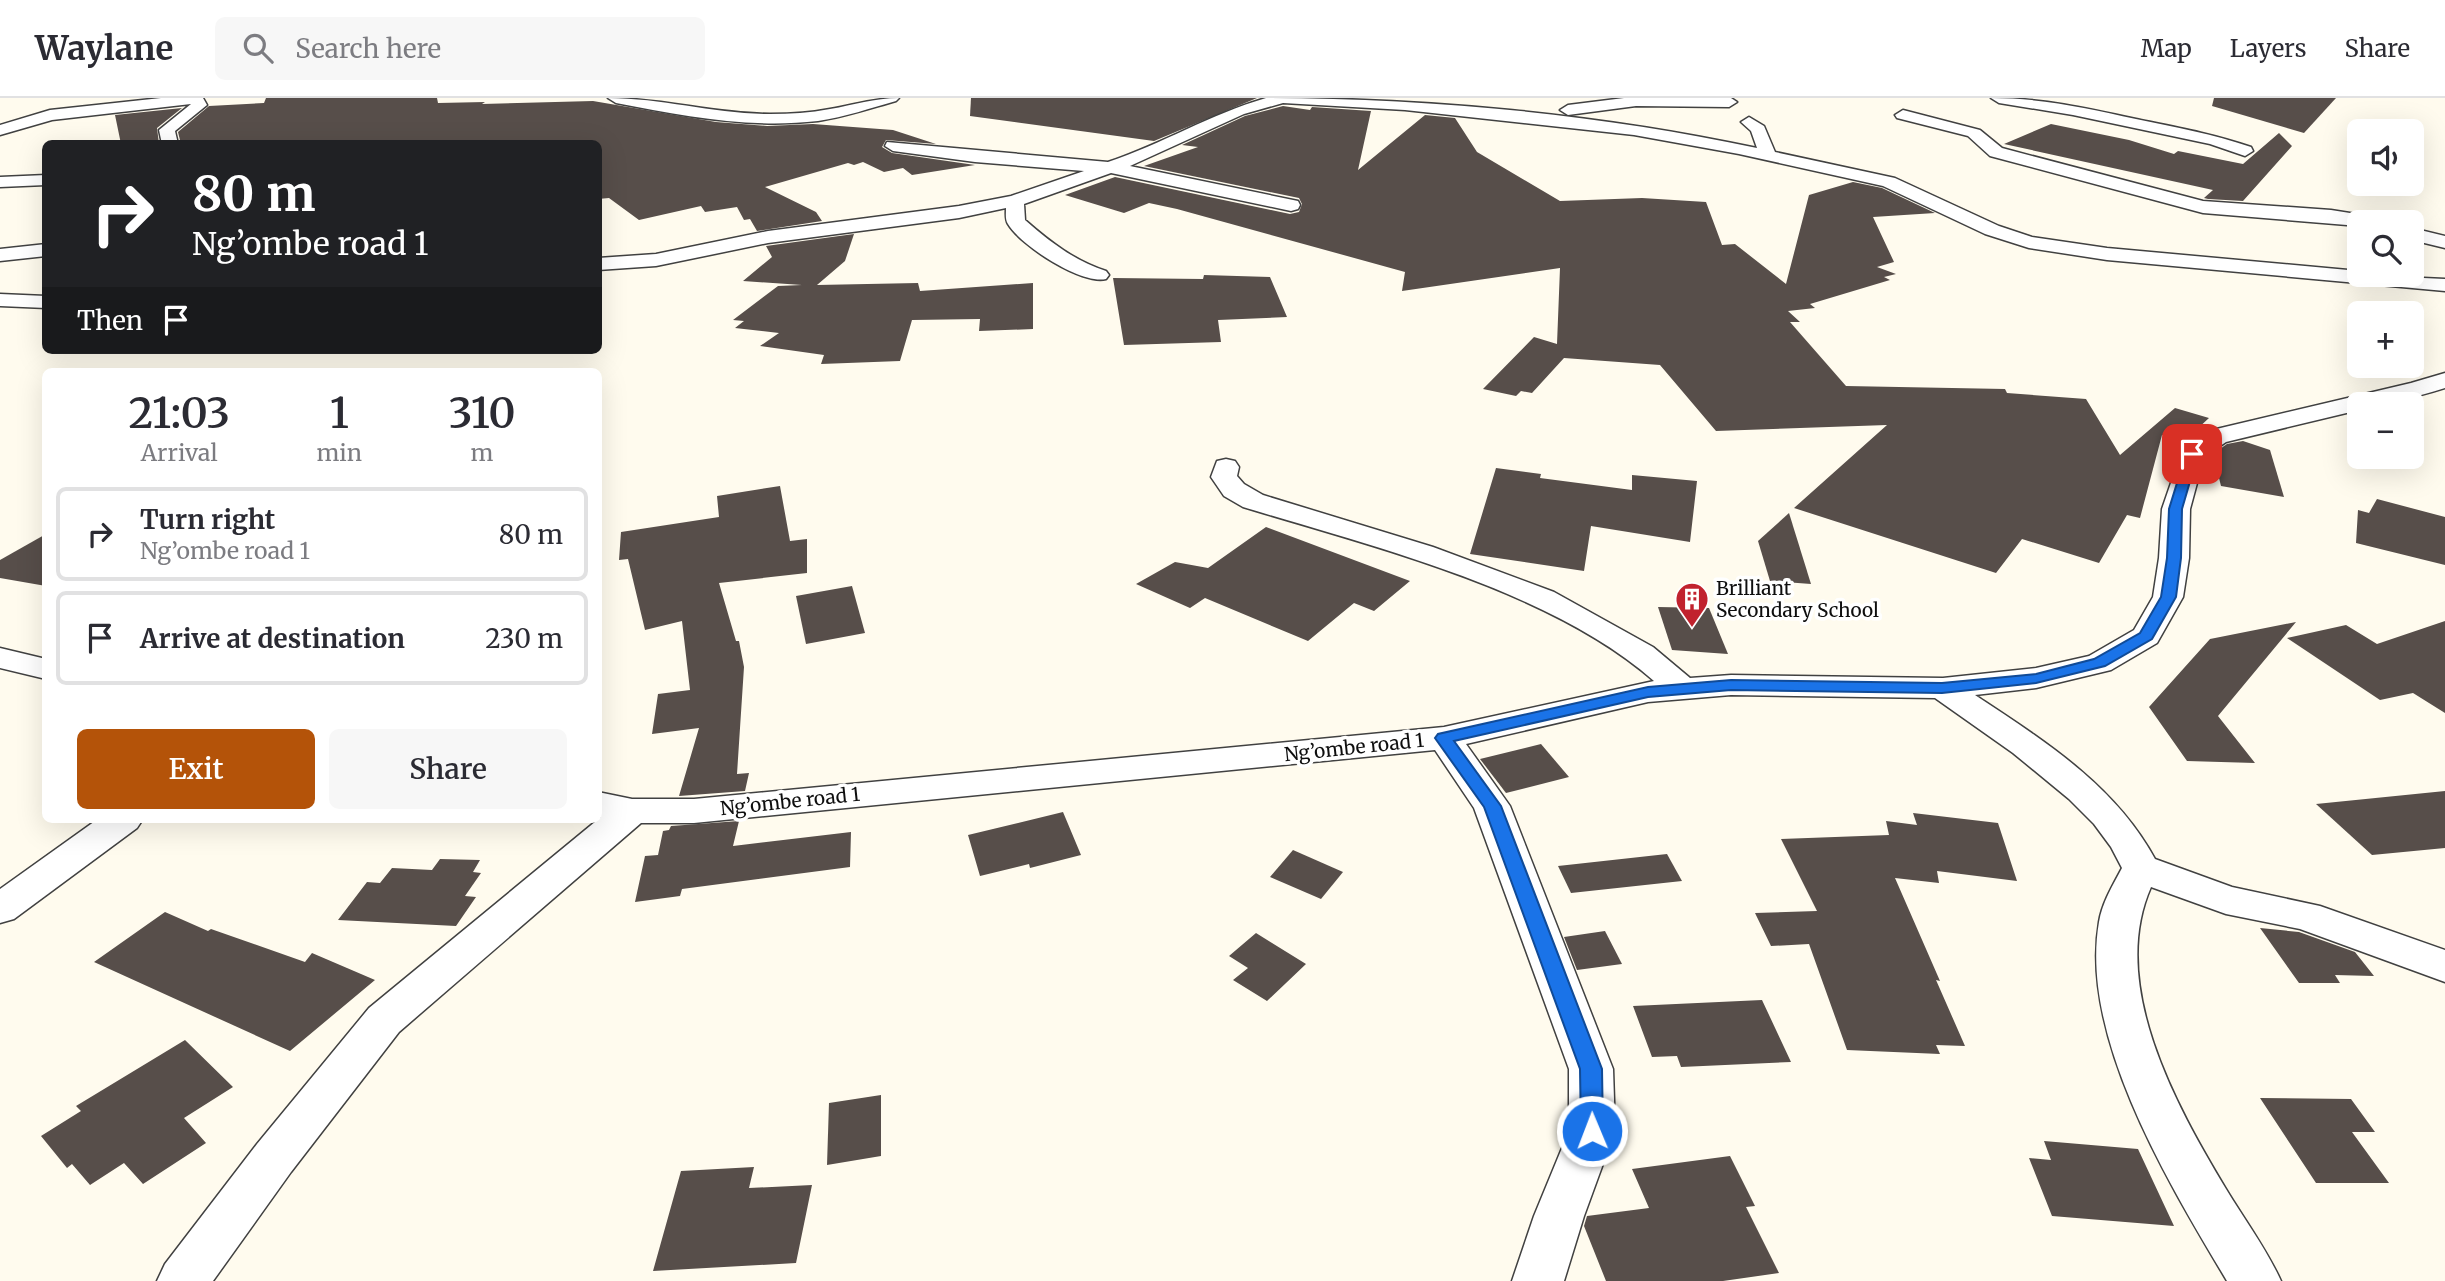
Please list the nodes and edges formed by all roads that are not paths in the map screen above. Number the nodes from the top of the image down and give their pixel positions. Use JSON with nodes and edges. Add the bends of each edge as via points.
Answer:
{"nodes":[{"id":1,"x":616,"y":98,"type":"edge"},
{"id":2,"x":891,"y":98,"type":"edge"},
{"id":3,"x":1282,"y":98,"type":"edge"},
{"id":4,"x":1999,"y":98,"type":"edge"},
{"id":5,"x":195,"y":99,"type":"edge"},
{"id":6,"x":1401,"y":102,"type":"edge"},
{"id":7,"x":1729,"y":102,"type":"dead end"},
{"id":8,"x":1568,"y":110,"type":"edge"},
{"id":9,"x":1903,"y":115,"type":"dead end"},
{"id":10,"x":1749,"y":122,"type":"dead end"},
{"id":11,"x":0,"y":130,"type":"edge"},
{"id":12,"x":169,"y":140,"type":"edge"},
{"id":13,"x":893,"y":146,"type":"dead end"},
{"id":14,"x":2245,"y":151,"type":"dead end"},
{"id":15,"x":1769,"y":157,"type":"junction"},
{"id":16,"x":1112,"y":168,"type":"junction"},
{"id":17,"x":42,"y":180,"type":"edge"},
{"id":18,"x":0,"y":182,"type":"edge"},
{"id":19,"x":1015,"y":201,"type":"junction"},
{"id":20,"x":1291,"y":205,"type":"dead end"},
{"id":21,"x":2347,"y":218,"type":"edge"},
{"id":22,"x":2424,"y":237,"type":"edge"},
{"id":23,"x":2445,"y":242,"type":"edge"},
{"id":24,"x":42,"y":250,"type":"edge"},
{"id":25,"x":0,"y":255,"type":"edge"},
{"id":26,"x":602,"y":264,"type":"edge"},
{"id":27,"x":1099,"y":275,"type":"dead end"},
{"id":28,"x":2445,"y":285,"type":"edge"},
{"id":29,"x":0,"y":300,"type":"edge"},
{"id":30,"x":42,"y":302,"type":"edge"},
{"id":31,"x":2436,"y":389,"type":"edge"},
{"id":32,"x":1226,"y":467,"type":"dead end"},
{"id":33,"x":0,"y":658,"type":"edge"},
{"id":34,"x":42,"y":668,"type":"edge"},
{"id":35,"x":1942,"y":688,"type":"junction"},
{"id":36,"x":1682,"y":689,"type":"junction"},
{"id":37,"x":1444,"y":738,"type":"junction"},
{"id":38,"x":615,"y":807,"type":"edge"},
{"id":39,"x":602,"y":819,"type":"edge"},
{"id":40,"x":118,"y":823,"type":"edge"},
{"id":41,"x":598,"y":823,"type":"edge"},
{"id":42,"x":2141,"y":868,"type":"junction"},
{"id":43,"x":0,"y":909,"type":"edge"},
{"id":44,"x":2445,"y":966,"type":"edge"},
{"id":45,"x":183,"y":1281,"type":"edge"},
{"id":46,"x":1538,"y":1281,"type":"edge"},
{"id":47,"x":2255,"y":1281,"type":"edge"}],
"edges":[{"from":1,"to":2,"type":"street","via":[[713,114],[795,118],[835,114]]},
{"from":3,"to":6,"type":"street"},
{"from":3,"to":16,"type":"street","via":[[1238,111]]},
{"from":4,"to":14,"type":"street","via":[[2214,140]]},
{"from":5,"to":11,"type":"street","via":[[50,115]]},
{"from":5,"to":12,"type":"street","via":[[199,105],[194,112],[167,130]]},
{"from":6,"to":8,"type":"street","via":[[1469,114]]},
{"from":7,"to":8,"type":"street","via":[[1636,101]]},
{"from":8,"to":15,"type":"street"},
{"from":9,"to":21,"type":"street","via":[[1974,133],[1996,152],[2184,202],[2247,212]]},
{"from":10,"to":15,"type":"street","via":[[1758,128]]},
{"from":13,"to":16,"type":"street"},
{"from":15,"to":28,"type":"street","via":[[1889,183],[2029,242],[2107,254]]},
{"from":16,"to":19,"type":"street"},
{"from":16,"to":20,"type":"street"},
{"from":17,"to":18,"type":"street"},
{"from":19,"to":26,"type":"street","via":[[768,237],[656,260]]},
{"from":19,"to":27,"type":"street","via":[[1016,222],[1042,246],[1076,269]]},
{"from":22,"to":23,"type":"street"},
{"from":24,"to":25,"type":"street"},
{"from":29,"to":30,"type":"street"},
{"from":31,"to":35,"type":"street","name":"Ng’ombe road 1","via":[[2217,436],[2192,454],[2176,509],[2168,597],[2146,636],[2100,663],[2036,678]]},
{"from":32,"to":36,"type":"street","via":[[1224,477],[1234,490],[1253,501],[1423,553],[1543,598],[1642,654]]},
{"from":33,"to":34,"type":"street"},
{"from":35,"to":36,"type":"street","name":"Ng’ombe road 1","via":[[1731,685]]},
{"from":35,"to":42,"type":"street","via":[[2076,786],[2116,825]]},
{"from":36,"to":37,"type":"street","name":"Ng’ombe road 1","via":[[1648,692]]},
{"from":37,"to":38,"type":"street","name":"Ng’ombe road 1","via":[[694,811]]},
{"from":37,"to":46,"type":"street","via":[[1492,806],[1591,1069],[1592,1131]]},
{"from":38,"to":39,"type":"street"},
{"from":40,"to":43,"type":"street"},
{"from":41,"to":45,"type":"street","via":[[384,1020]]},
{"from":42,"to":44,"type":"street","via":[[2226,900],[2306,916]]},
{"from":42,"to":47,"type":"street","via":[[2125,904],[2118,938],[2118,979],[2137,1062],[2192,1178]]}]}
